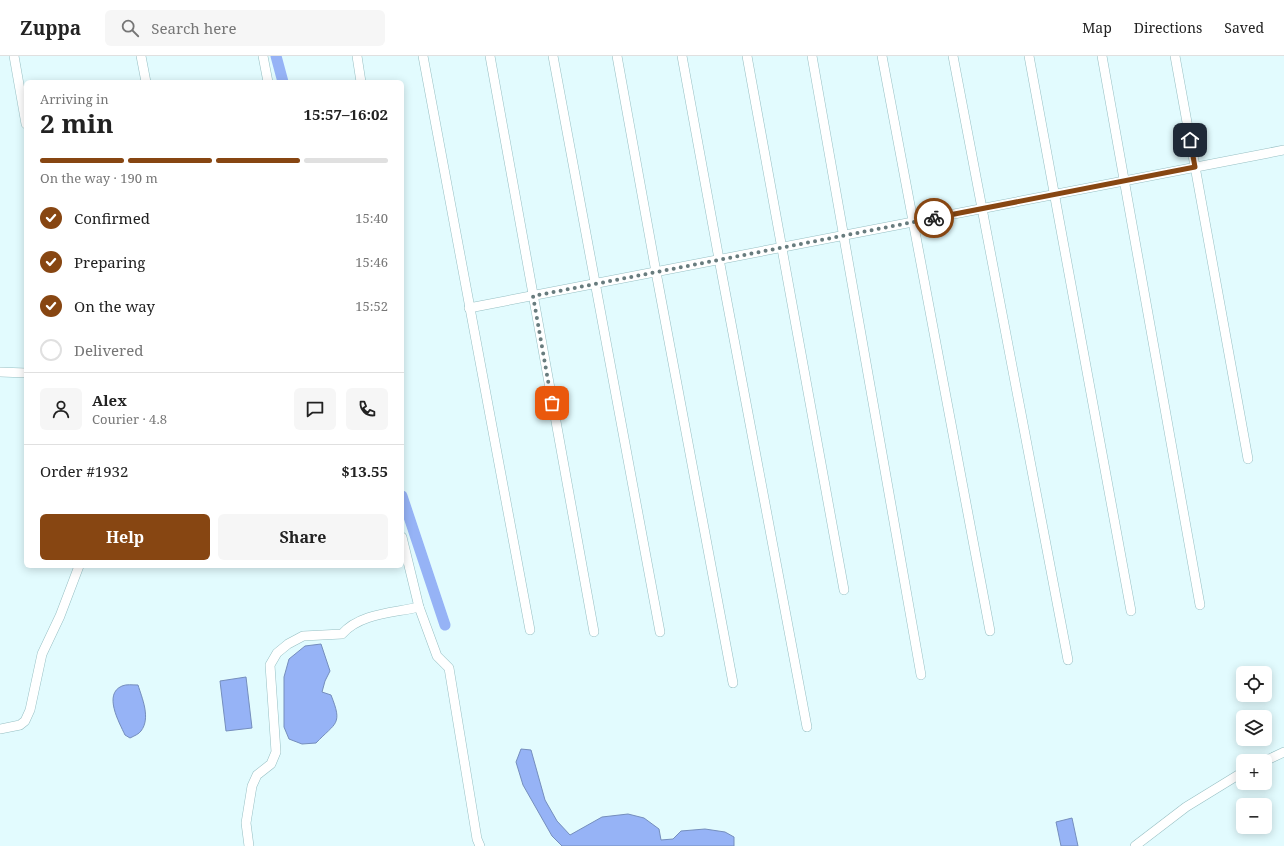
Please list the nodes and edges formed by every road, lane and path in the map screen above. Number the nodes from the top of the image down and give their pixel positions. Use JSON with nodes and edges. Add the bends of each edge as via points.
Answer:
{"nodes":[{"id":1,"x":14,"y":56,"type":"edge"},
{"id":2,"x":141,"y":56,"type":"edge"},
{"id":3,"x":263,"y":56,"type":"edge"},
{"id":4,"x":357,"y":56,"type":"edge"},
{"id":5,"x":423,"y":56,"type":"edge"},
{"id":6,"x":490,"y":56,"type":"edge"},
{"id":7,"x":553,"y":56,"type":"edge"},
{"id":8,"x":617,"y":56,"type":"edge"},
{"id":9,"x":682,"y":56,"type":"edge"},
{"id":10,"x":747,"y":56,"type":"edge"},
{"id":11,"x":812,"y":56,"type":"edge"},
{"id":12,"x":882,"y":56,"type":"edge"},
{"id":13,"x":954,"y":56,"type":"edge"},
{"id":14,"x":1029,"y":56,"type":"edge"},
{"id":15,"x":1102,"y":56,"type":"edge"},
{"id":16,"x":1176,"y":56,"type":"edge"},
{"id":17,"x":146,"y":80,"type":"edge"},
{"id":18,"x":268,"y":80,"type":"edge"},
{"id":19,"x":361,"y":80,"type":"edge"},
{"id":20,"x":24,"y":113,"type":"edge"},
{"id":21,"x":1284,"y":150,"type":"edge"},
{"id":22,"x":1195,"y":167,"type":"junction"},
{"id":23,"x":1124,"y":181,"type":"junction"},
{"id":24,"x":1055,"y":195,"type":"junction"},
{"id":25,"x":982,"y":208,"type":"junction"},
{"id":26,"x":912,"y":222,"type":"junction"},
{"id":27,"x":843,"y":236,"type":"junction"},
{"id":28,"x":781,"y":248,"type":"junction"},
{"id":29,"x":719,"y":259,"type":"junction"},
{"id":30,"x":656,"y":272,"type":"junction"},
{"id":31,"x":596,"y":283,"type":"junction"},
{"id":32,"x":533,"y":296,"type":"junction"},
{"id":33,"x":469,"y":308,"type":"junction"},
{"id":34,"x":0,"y":372,"type":"edge"},
{"id":35,"x":24,"y":373,"type":"edge"},
{"id":36,"x":1248,"y":459,"type":"dead end"},
{"id":37,"x":404,"y":545,"type":"edge"},
{"id":38,"x":78,"y":568,"type":"edge"},
{"id":39,"x":844,"y":590,"type":"dead end"},
{"id":40,"x":1200,"y":605,"type":"dead end"},
{"id":41,"x":419,"y":607,"type":"junction"},
{"id":42,"x":1130,"y":611,"type":"dead end"},
{"id":43,"x":530,"y":630,"type":"dead end"},
{"id":44,"x":990,"y":631,"type":"dead end"},
{"id":45,"x":594,"y":632,"type":"dead end"},
{"id":46,"x":660,"y":632,"type":"dead end"},
{"id":47,"x":1068,"y":660,"type":"dead end"},
{"id":48,"x":921,"y":676,"type":"dead end"},
{"id":49,"x":733,"y":683,"type":"dead end"},
{"id":50,"x":807,"y":727,"type":"dead end"},
{"id":51,"x":0,"y":729,"type":"edge"},
{"id":52,"x":1284,"y":752,"type":"edge"},
{"id":53,"x":1272,"y":758,"type":"edge"},
{"id":54,"x":1236,"y":776,"type":"edge"},
{"id":55,"x":249,"y":846,"type":"edge"},
{"id":56,"x":480,"y":846,"type":"edge"},
{"id":57,"x":1135,"y":846,"type":"edge"}],
"edges":[{"from":1,"to":20,"type":"street"},
{"from":2,"to":17,"type":"street"},
{"from":3,"to":18,"type":"street"},
{"from":4,"to":19,"type":"street"},
{"from":5,"to":33,"type":"street"},
{"from":6,"to":32,"type":"street"},
{"from":7,"to":31,"type":"street"},
{"from":8,"to":30,"type":"street"},
{"from":9,"to":29,"type":"street"},
{"from":10,"to":28,"type":"street"},
{"from":11,"to":27,"type":"street"},
{"from":12,"to":26,"type":"street"},
{"from":13,"to":25,"type":"street"},
{"from":14,"to":24,"type":"street"},
{"from":15,"to":23,"type":"street"},
{"from":16,"to":22,"type":"street"},
{"from":21,"to":22,"type":"street"},
{"from":22,"to":23,"type":"street"},
{"from":22,"to":36,"type":"street"},
{"from":23,"to":24,"type":"street"},
{"from":23,"to":40,"type":"street"},
{"from":24,"to":25,"type":"street"},
{"from":24,"to":42,"type":"street"},
{"from":25,"to":26,"type":"street"},
{"from":25,"to":47,"type":"street"},
{"from":26,"to":27,"type":"street"},
{"from":26,"to":44,"type":"street"},
{"from":27,"to":28,"type":"street"},
{"from":27,"to":48,"type":"street"},
{"from":28,"to":29,"type":"street"},
{"from":28,"to":39,"type":"street"},
{"from":29,"to":30,"type":"street"},
{"from":29,"to":50,"type":"street"},
{"from":30,"to":31,"type":"street"},
{"from":30,"to":49,"type":"street"},
{"from":31,"to":32,"type":"street"},
{"from":31,"to":46,"type":"street"},
{"from":32,"to":33,"type":"street"},
{"from":32,"to":45,"type":"street"},
{"from":33,"to":43,"type":"street"},
{"from":34,"to":35,"type":"street"},
{"from":37,"to":41,"type":"street"},
{"from":38,"to":51,"type":"street","via":[[42,654],[32,703],[25,721],[20,725]]},
{"from":41,"to":55,"type":"street","via":[[359,621],[342,634],[304,636],[277,653],[270,665],[276,752],[272,764],[257,775],[252,786],[246,823]]},
{"from":41,"to":56,"type":"street","via":[[437,656],[449,668]]},
{"from":52,"to":53,"type":"street"},
{"from":54,"to":57,"type":"street","via":[[1186,807]]}]}
